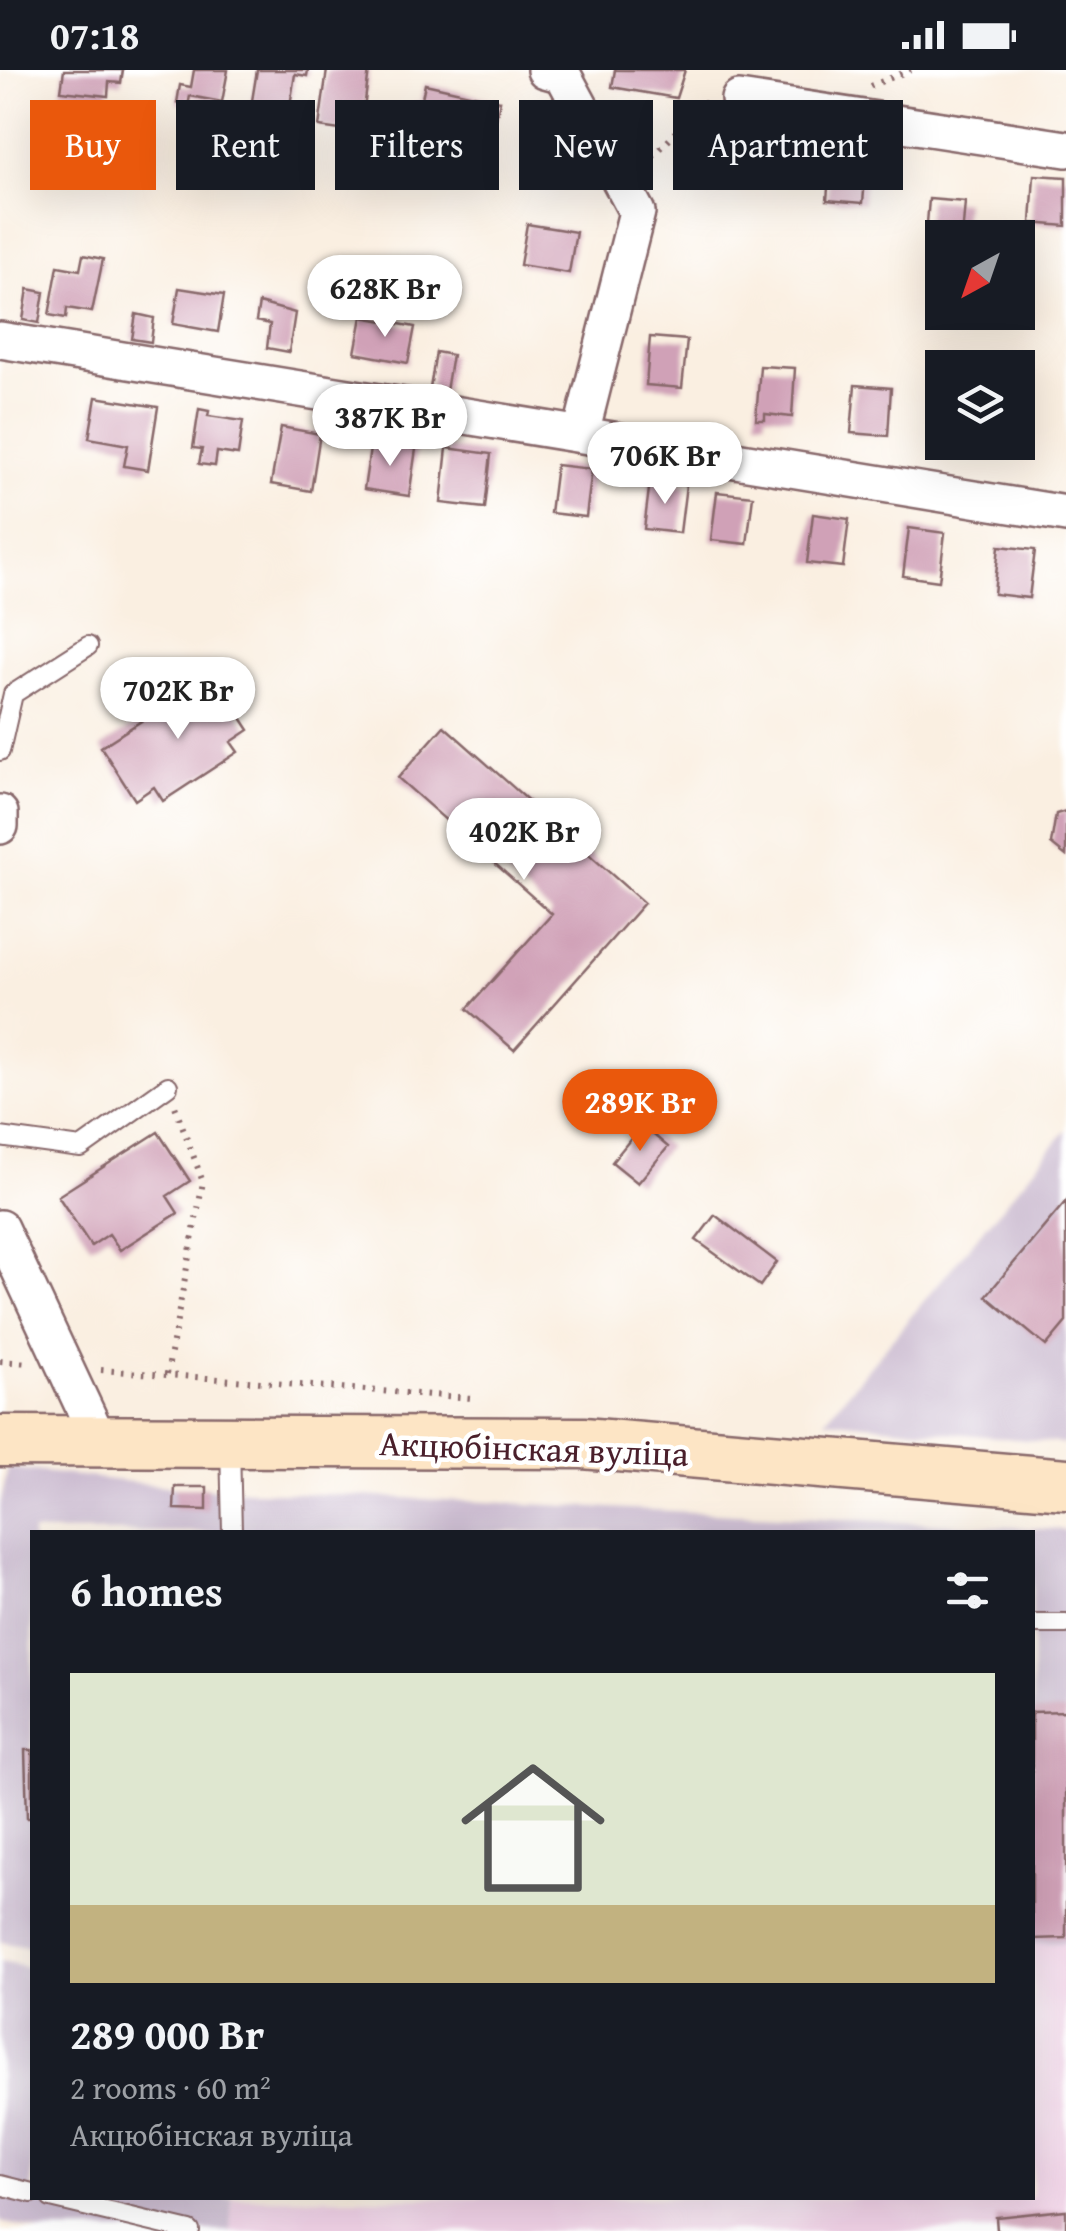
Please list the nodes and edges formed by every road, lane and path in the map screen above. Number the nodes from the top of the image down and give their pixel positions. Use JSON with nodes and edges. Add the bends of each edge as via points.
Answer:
{"nodes":[{"id":1,"x":544,"y":70,"type":"edge"},
{"id":2,"x":725,"y":96,"type":"joint"},
{"id":3,"x":577,"y":100,"type":"edge"},
{"id":4,"x":1066,"y":149,"type":"edge"},
{"id":5,"x":653,"y":158,"type":"edge"},
{"id":6,"x":626,"y":190,"type":"edge"},
{"id":7,"x":0,"y":340,"type":"edge"},
{"id":8,"x":581,"y":433,"type":"junction"},
{"id":9,"x":1066,"y":514,"type":"edge"},
{"id":10,"x":88,"y":646,"type":"dead end"},
{"id":11,"x":0,"y":751,"type":"edge"},
{"id":12,"x":0,"y":813,"type":"edge"},
{"id":13,"x":0,"y":826,"type":"edge"},
{"id":14,"x":168,"y":1086,"type":"joint"},
{"id":15,"x":0,"y":1138,"type":"edge"},
{"id":16,"x":0,"y":1228,"type":"edge"},
{"id":17,"x":167,"y":1374,"type":"dead end"},
{"id":18,"x":100,"y":1440,"type":"junction"},
{"id":19,"x":230,"y":1442,"type":"junction"},
{"id":20,"x":1,"y":1446,"type":"edge"},
{"id":21,"x":1066,"y":1484,"type":"edge"},
{"id":22,"x":232,"y":1530,"type":"edge"},
{"id":23,"x":1035,"y":1624,"type":"edge"},
{"id":24,"x":1066,"y":1624,"type":"edge"},
{"id":25,"x":0,"y":2185,"type":"edge"},
{"id":26,"x":30,"y":2192,"type":"edge"},
{"id":27,"x":59,"y":2200,"type":"edge"},
{"id":28,"x":190,"y":2231,"type":"edge"}],
"edges":[{"from":1,"to":3,"type":"street","via":[[563,75]]},
{"from":2,"to":4,"type":"street"},
{"from":2,"to":5,"type":"path"},
{"from":6,"to":8,"type":"street","via":[[637,212]]},
{"from":7,"to":8,"type":"street"},
{"from":8,"to":9,"type":"street"},
{"from":10,"to":11,"type":"lane","via":[[13,694]]},
{"from":12,"to":13,"type":"street"},
{"from":14,"to":15,"type":"lane","via":[[81,1148]]},
{"from":14,"to":17,"type":"path","via":[[203,1182]]},
{"from":16,"to":18,"type":"street"},
{"from":18,"to":19,"type":"street","name":"Акцюбінская вуліца"},
{"from":18,"to":20,"type":"street","name":"Акцюбінская вуліца"},
{"from":19,"to":21,"type":"street","name":"Акцюбінская вуліца","via":[[583,1444]]},
{"from":19,"to":22,"type":"lane"},
{"from":23,"to":24,"type":"lane"},
{"from":25,"to":26,"type":"lane"},
{"from":27,"to":28,"type":"lane"}]}
